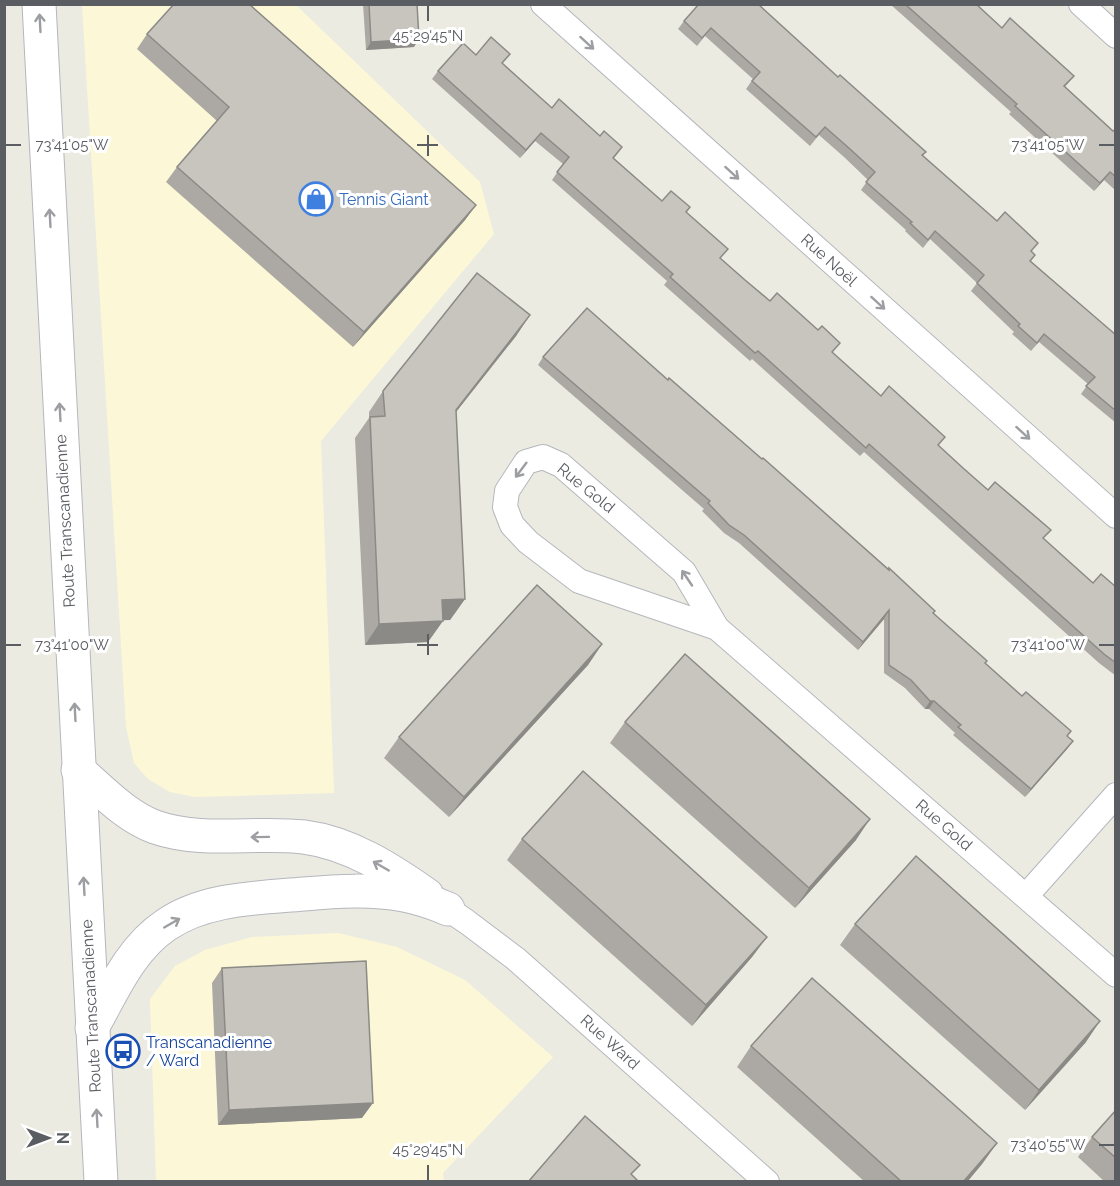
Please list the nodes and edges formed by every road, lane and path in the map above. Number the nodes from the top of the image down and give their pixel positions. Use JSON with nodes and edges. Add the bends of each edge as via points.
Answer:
{"nodes":[{"id":1,"x":39,"y":4,"type":"edge"},
{"id":2,"x":543,"y":4,"type":"edge"},
{"id":3,"x":1081,"y":4,"type":"edge"},
{"id":4,"x":1116,"y":36,"type":"edge"},
{"id":5,"x":1116,"y":516,"type":"edge"},
{"id":6,"x":717,"y":628,"type":"junction"},
{"id":7,"x":78,"y":771,"type":"junction"},
{"id":8,"x":1116,"y":795,"type":"edge"},
{"id":9,"x":1026,"y":896,"type":"junction"},
{"id":10,"x":448,"y":909,"type":"junction"},
{"id":11,"x":1116,"y":975,"type":"edge"},
{"id":12,"x":92,"y":1028,"type":"junction"},
{"id":13,"x":101,"y":1182,"type":"edge"},
{"id":14,"x":767,"y":1182,"type":"edge"}],
"edges":[{"from":7,"to":1,"type":"main road","name":"Route Transcanadienne","one_way":true},
{"from":2,"to":5,"type":"street","name":"Rue Noël","one_way":true},
{"from":3,"to":4,"type":"street"},
{"from":6,"to":6,"type":"street","name":"Rue Gold","one_way":true,"via":[[684,572],[561,465],[543,458],[526,462],[507,491],[505,507],[512,525],[528,542],[579,581]]},
{"from":6,"to":9,"type":"street","name":"Rue Gold"},
{"from":10,"to":7,"type":"main road","one_way":true,"via":[[379,864],[332,843],[304,837],[204,836],[155,827],[128,813]]},
{"from":12,"to":7,"type":"main road","name":"Route Transcanadienne","one_way":true},
{"from":8,"to":9,"type":"street"},
{"from":9,"to":11,"type":"street","name":"Rue Gold"},
{"from":12,"to":10,"type":"main road","one_way":true,"via":[[129,962],[150,938],[186,914],[272,896],[341,891],[420,898]]},
{"from":10,"to":14,"type":"street","name":"Rue Ward","via":[[516,959]]},
{"from":13,"to":12,"type":"main road","name":"Route Transcanadienne","one_way":true}]}
